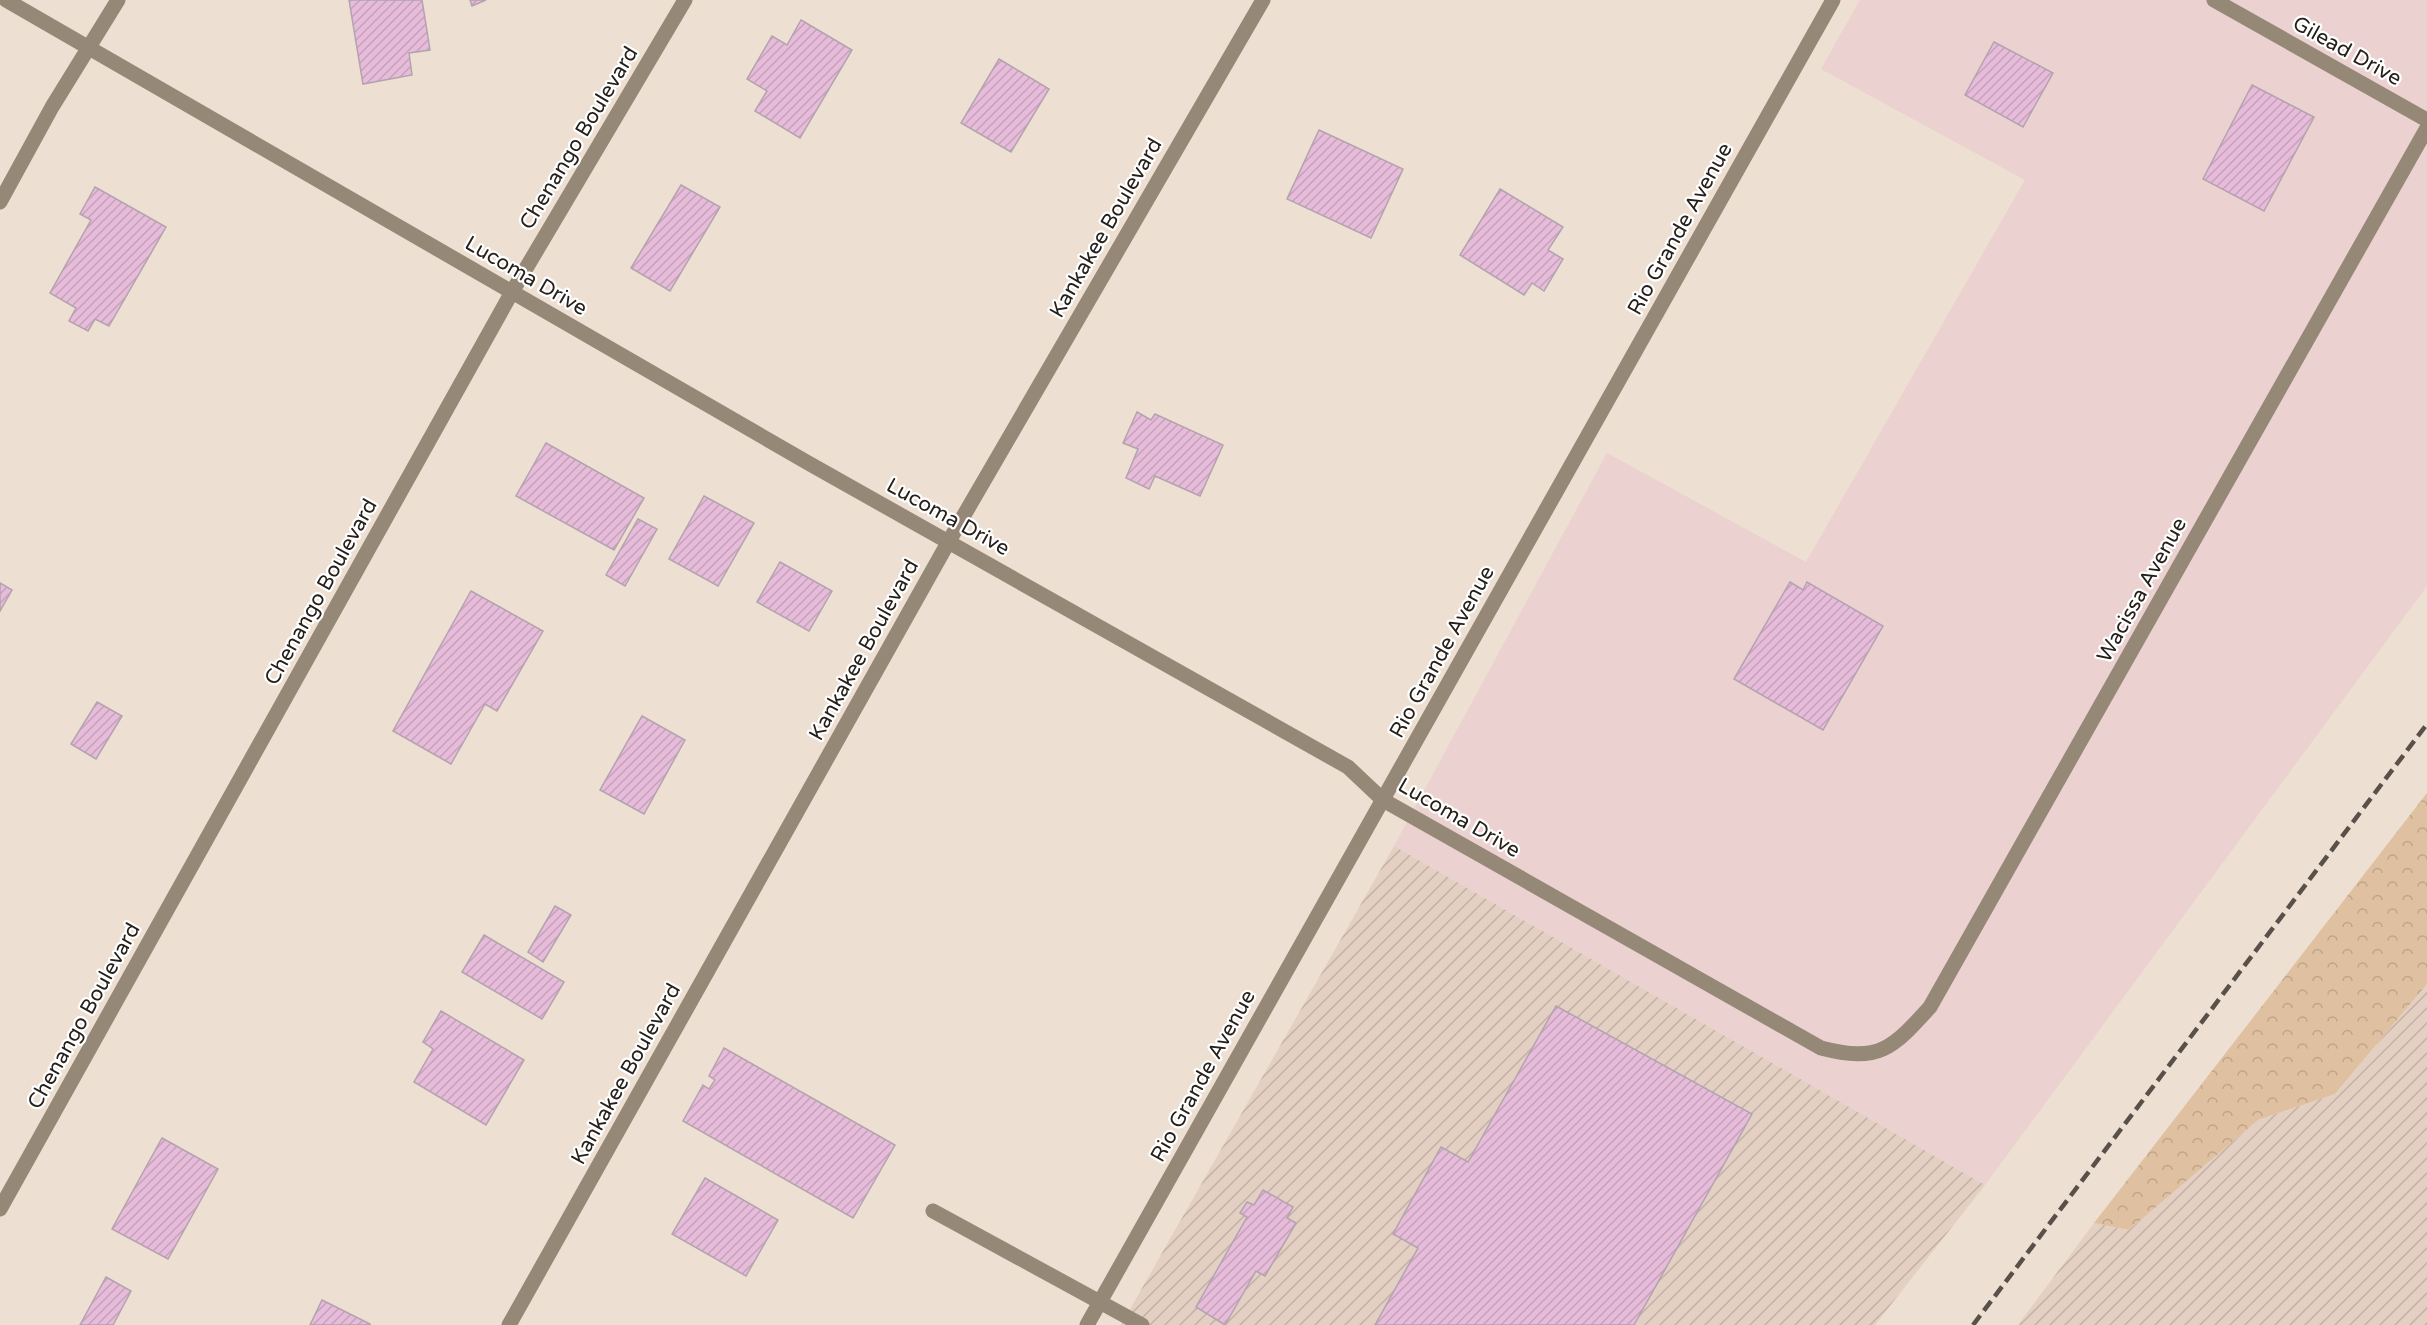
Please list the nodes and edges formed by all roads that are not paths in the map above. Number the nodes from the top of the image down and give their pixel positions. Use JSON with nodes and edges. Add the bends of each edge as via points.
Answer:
{"nodes":[{"id":1,"x":6,"y":0,"type":"edge"},
{"id":2,"x":118,"y":0,"type":"edge"},
{"id":3,"x":686,"y":0,"type":"edge"},
{"id":4,"x":1263,"y":0,"type":"edge"},
{"id":5,"x":1833,"y":0,"type":"edge"},
{"id":6,"x":2214,"y":0,"type":"edge"},
{"id":7,"x":89,"y":47,"type":"junction"},
{"id":8,"x":2427,"y":120,"type":"edge"},
{"id":9,"x":2427,"y":128,"type":"edge"},
{"id":10,"x":0,"y":202,"type":"edge"},
{"id":11,"x":512,"y":292,"type":"junction"},
{"id":12,"x":949,"y":541,"type":"junction"},
{"id":13,"x":1383,"y":801,"type":"junction"},
{"id":14,"x":1872,"y":1054,"type":"joint"},
{"id":15,"x":0,"y":1209,"type":"edge"},
{"id":16,"x":933,"y":1211,"type":"dead end"},
{"id":17,"x":1100,"y":1303,"type":"junction"},
{"id":18,"x":509,"y":1325,"type":"edge"},
{"id":19,"x":1087,"y":1325,"type":"edge"},
{"id":20,"x":1142,"y":1325,"type":"edge"}],
"edges":[{"from":1,"to":7,"type":"street","name":"Lucoma Drive"},
{"from":2,"to":7,"type":"street"},
{"from":3,"to":11,"type":"street","name":"Chenango Boulevard"},
{"from":4,"to":12,"type":"street","name":"Kankakee Boulevard"},
{"from":5,"to":13,"type":"street","name":"Rio Grande Avenue"},
{"from":6,"to":8,"type":"street","name":"Gilead Drive"},
{"from":7,"to":10,"type":"street"},
{"from":7,"to":11,"type":"street","name":"Lucoma Drive"},
{"from":9,"to":14,"type":"street","name":"Wacissa Avenue","via":[[1929,1007],[1903,1037]]},
{"from":11,"to":12,"type":"street","name":"Lucoma Drive"},
{"from":11,"to":15,"type":"street","name":"Chenango Boulevard"},
{"from":12,"to":13,"type":"street","name":"Lucoma Drive","via":[[1348,767]]},
{"from":12,"to":18,"type":"street","name":"Kankakee Boulevard"},
{"from":13,"to":14,"type":"street","name":"Lucoma Drive","via":[[1821,1047],[1846,1054]]},
{"from":13,"to":17,"type":"street","name":"Rio Grande Avenue"},
{"from":16,"to":17,"type":"street"},
{"from":17,"to":19,"type":"street","name":"Rio Grande Avenue"},
{"from":17,"to":20,"type":"street"}]}
